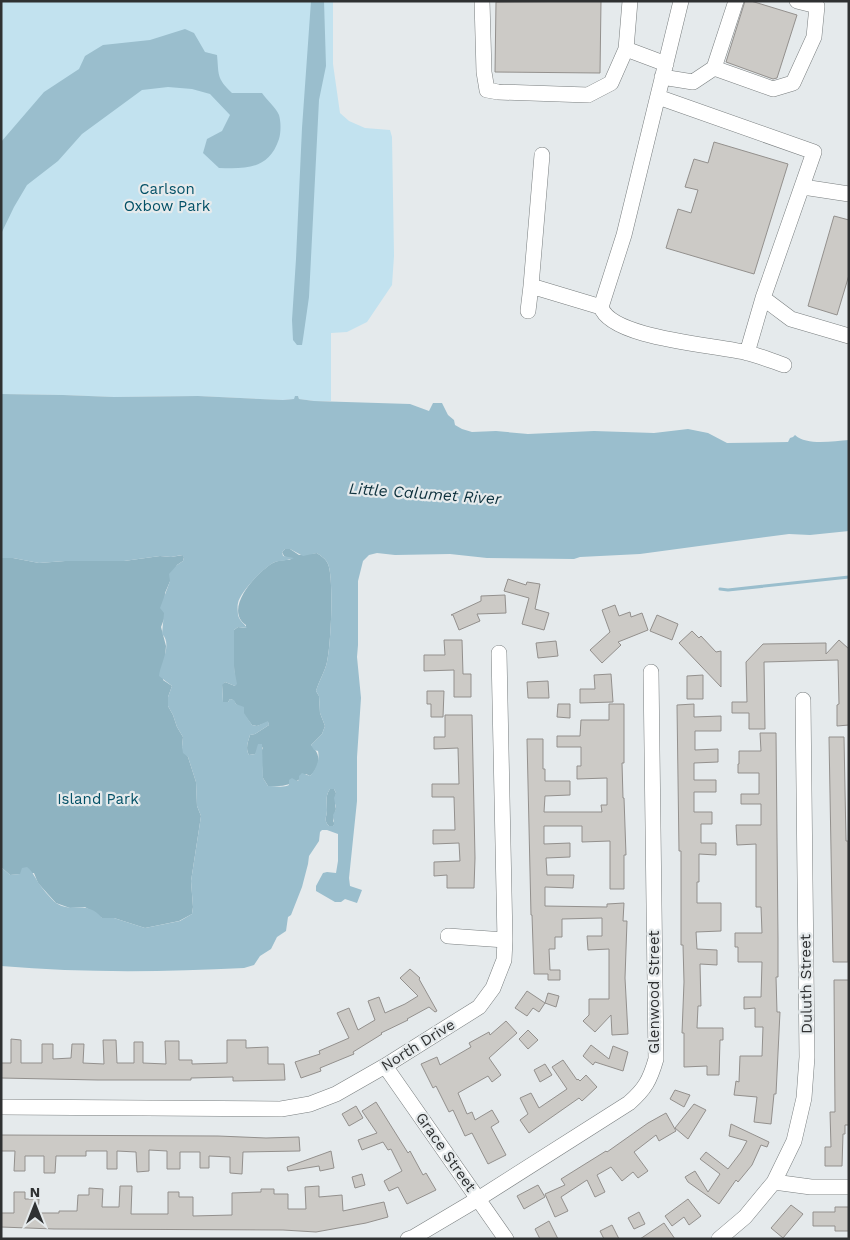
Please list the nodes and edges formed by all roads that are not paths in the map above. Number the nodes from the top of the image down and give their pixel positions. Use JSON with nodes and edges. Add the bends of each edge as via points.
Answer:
{"nodes":[{"id":1,"x":482,"y":1,"type":"edge"},
{"id":2,"x":630,"y":1,"type":"edge"},
{"id":3,"x":681,"y":1,"type":"edge"},
{"id":4,"x":736,"y":1,"type":"edge"},
{"id":5,"x":797,"y":1,"type":"edge"},
{"id":6,"x":626,"y":49,"type":"junction"},
{"id":7,"x":714,"y":68,"type":"junction"},
{"id":8,"x":664,"y":71,"type":"junction"},
{"id":9,"x":658,"y":97,"type":"junction"},
{"id":10,"x":542,"y":154,"type":"dead end"},
{"id":11,"x":803,"y":187,"type":"junction"},
{"id":12,"x":849,"y":194,"type":"edge"},
{"id":13,"x":531,"y":286,"type":"junction"},
{"id":14,"x":763,"y":298,"type":"junction"},
{"id":15,"x":601,"y":307,"type":"junction"},
{"id":16,"x":528,"y":311,"type":"dead end"},
{"id":17,"x":849,"y":336,"type":"edge"},
{"id":18,"x":747,"y":352,"type":"junction"},
{"id":19,"x":784,"y":365,"type":"dead end"},
{"id":20,"x":499,"y":653,"type":"dead end"},
{"id":21,"x":651,"y":672,"type":"dead end"},
{"id":22,"x":803,"y":700,"type":"dead end"},
{"id":23,"x":448,"y":936,"type":"dead end"},
{"id":24,"x":505,"y":940,"type":"junction"},
{"id":25,"x":385,"y":1066,"type":"junction"},
{"id":26,"x":1,"y":1107,"type":"edge"},
{"id":27,"x":774,"y":1182,"type":"junction"},
{"id":28,"x":849,"y":1187,"type":"edge"},
{"id":29,"x":478,"y":1200,"type":"junction"},
{"id":30,"x":408,"y":1239,"type":"edge"},
{"id":31,"x":506,"y":1239,"type":"edge"},
{"id":32,"x":719,"y":1239,"type":"edge"}],
"edges":[{"from":1,"to":6,"type":"street","via":[[487,90],[588,95],[611,83]]},
{"from":2,"to":6,"type":"street"},
{"from":3,"to":8,"type":"street"},
{"from":4,"to":7,"type":"street"},
{"from":5,"to":7,"type":"street","via":[[817,6],[814,37],[793,83],[773,89]]},
{"from":6,"to":8,"type":"street"},
{"from":7,"to":8,"type":"street","via":[[692,82]]},
{"from":8,"to":9,"type":"street"},
{"from":9,"to":11,"type":"street","via":[[814,152]]},
{"from":9,"to":15,"type":"street","via":[[624,235]]},
{"from":10,"to":13,"type":"street"},
{"from":11,"to":12,"type":"street"},
{"from":11,"to":14,"type":"street"},
{"from":13,"to":15,"type":"street"},
{"from":13,"to":16,"type":"street"},
{"from":14,"to":17,"type":"street","via":[[791,319]]},
{"from":14,"to":18,"type":"street"},
{"from":15,"to":18,"type":"street","via":[[604,314],[614,321],[640,332],[679,342]]},
{"from":18,"to":19,"type":"street"},
{"from":20,"to":24,"type":"street","name":"North Drive"},
{"from":21,"to":29,"type":"street","name":"Glenwood Street","via":[[656,1059],[651,1077],[642,1092],[629,1103]]},
{"from":22,"to":27,"type":"street","name":"Duluth Street","via":[[807,1057],[804,1098],[794,1140]]},
{"from":23,"to":24,"type":"street"},
{"from":24,"to":25,"type":"street","name":"North Drive","via":[[504,960],[493,988],[479,1007]]},
{"from":25,"to":26,"type":"street","name":"North Drive","via":[[336,1094],[310,1104],[281,1109]]},
{"from":25,"to":29,"type":"street","name":"Grace Street"},
{"from":27,"to":28,"type":"street","via":[[811,1187]]},
{"from":27,"to":32,"type":"street","name":"Duluth Street","via":[[745,1218]]},
{"from":29,"to":30,"type":"street","name":"Glenwood Street"},
{"from":29,"to":31,"type":"street","name":"Grace Street"}]}
